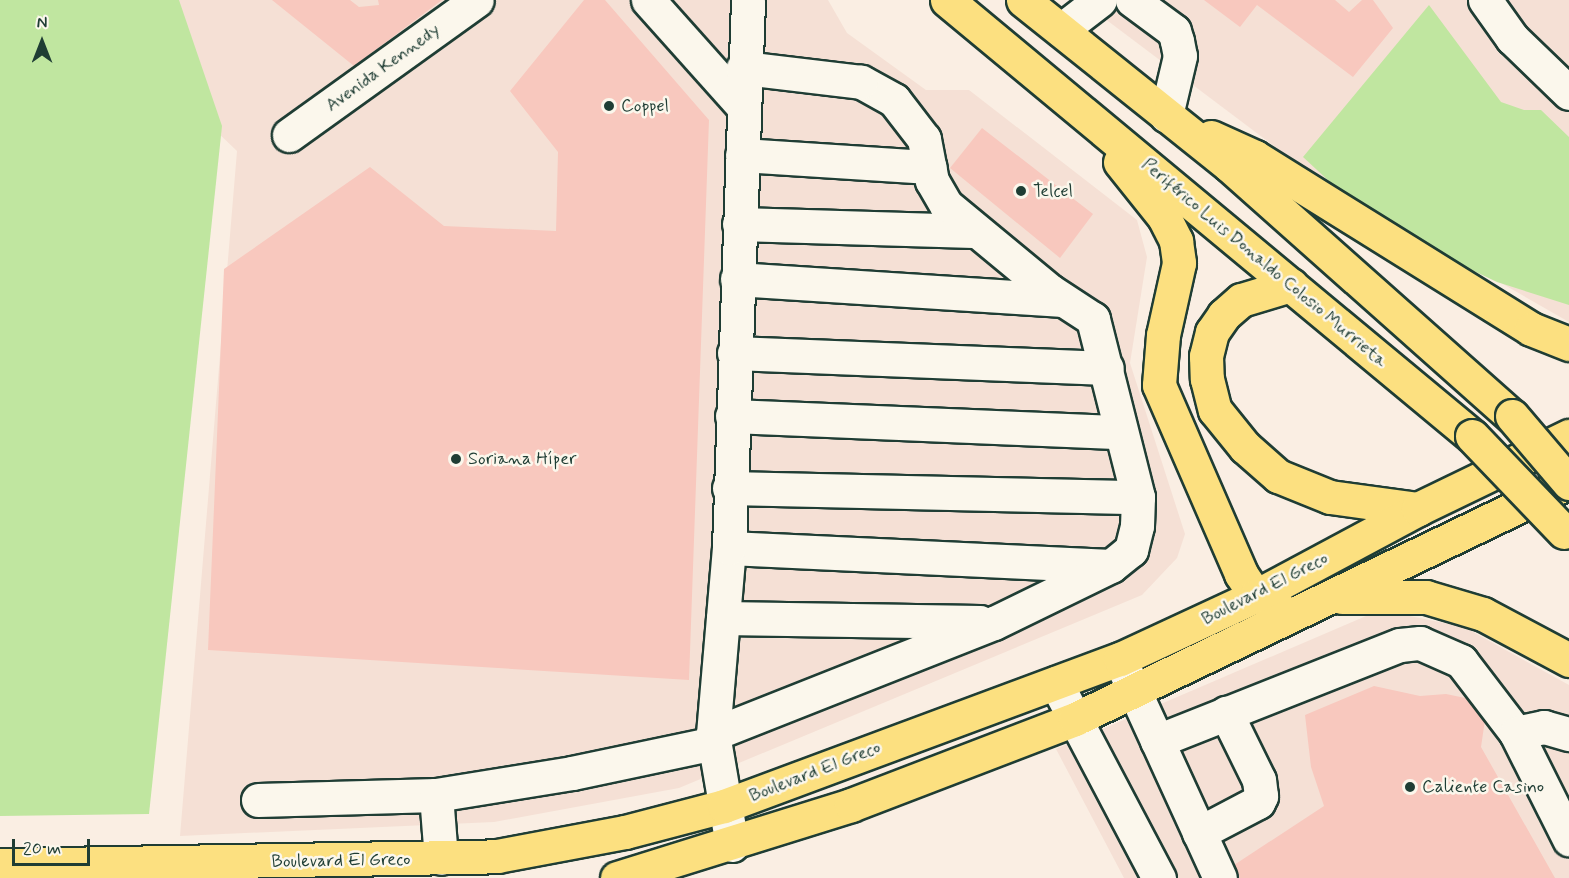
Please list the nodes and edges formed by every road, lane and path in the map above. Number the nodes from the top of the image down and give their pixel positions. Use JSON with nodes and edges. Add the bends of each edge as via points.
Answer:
{"nodes":[{"id":1,"x":477,"y":0,"type":"edge"},
{"id":2,"x":648,"y":0,"type":"edge"},
{"id":3,"x":748,"y":0,"type":"edge"},
{"id":4,"x":1023,"y":0,"type":"edge"},
{"id":5,"x":1100,"y":0,"type":"edge"},
{"id":6,"x":1132,"y":0,"type":"edge"},
{"id":7,"x":1485,"y":0,"type":"edge"},
{"id":8,"x":960,"y":4,"type":"edge"},
{"id":9,"x":1061,"y":30,"type":"junction"},
{"id":10,"x":743,"y":68,"type":"junction"},
{"id":11,"x":1558,"y":78,"type":"edge"},
{"id":12,"x":741,"y":105,"type":"junction"},
{"id":13,"x":1085,"y":115,"type":"junction"},
{"id":14,"x":1175,"y":122,"type":"junction"},
{"id":15,"x":290,"y":135,"type":"dead end"},
{"id":16,"x":741,"y":155,"type":"junction"},
{"id":17,"x":930,"y":166,"type":"junction"},
{"id":18,"x":739,"y":224,"type":"junction"},
{"id":19,"x":973,"y":231,"type":"junction"},
{"id":20,"x":737,"y":279,"type":"junction"},
{"id":21,"x":1291,"y":285,"type":"junction"},
{"id":22,"x":1062,"y":300,"type":"junction"},
{"id":23,"x":1569,"y":344,"type":"edge"},
{"id":24,"x":734,"y":353,"type":"junction"},
{"id":25,"x":1107,"y":368,"type":"junction"},
{"id":26,"x":732,"y":416,"type":"junction"},
{"id":27,"x":1121,"y":432,"type":"junction"},
{"id":28,"x":1569,"y":436,"type":"edge"},
{"id":29,"x":1569,"y":483,"type":"edge"},
{"id":30,"x":729,"y":488,"type":"junction"},
{"id":31,"x":1138,"y":496,"type":"junction"},
{"id":32,"x":1418,"y":509,"type":"junction"},
{"id":33,"x":1566,"y":535,"type":"edge"},
{"id":34,"x":729,"y":548,"type":"junction"},
{"id":35,"x":1111,"y":566,"type":"junction"},
{"id":36,"x":1256,"y":596,"type":"junction"},
{"id":37,"x":1334,"y":597,"type":"junction"},
{"id":38,"x":1296,"y":612,"type":"junction"},
{"id":39,"x":723,"y":618,"type":"junction"},
{"id":40,"x":994,"y":623,"type":"junction"},
{"id":41,"x":1120,"y":659,"type":"junction"},
{"id":42,"x":1569,"y":660,"type":"edge"},
{"id":43,"x":1056,"y":683,"type":"junction"},
{"id":44,"x":1133,"y":689,"type":"junction"},
{"id":45,"x":1226,"y":713,"type":"junction"},
{"id":46,"x":1075,"y":719,"type":"junction"},
{"id":47,"x":1516,"y":734,"type":"junction"},
{"id":48,"x":1569,"y":734,"type":"edge"},
{"id":49,"x":713,"y":738,"type":"junction"},
{"id":50,"x":1157,"y":741,"type":"junction"},
{"id":51,"x":436,"y":795,"type":"junction"},
{"id":52,"x":258,"y":800,"type":"dead end"},
{"id":53,"x":724,"y":806,"type":"junction"},
{"id":54,"x":1199,"y":832,"type":"junction"},
{"id":55,"x":1569,"y":839,"type":"edge"},
{"id":56,"x":732,"y":845,"type":"junction"},
{"id":57,"x":441,"y":858,"type":"junction"},
{"id":58,"x":0,"y":865,"type":"edge"},
{"id":59,"x":617,"y":878,"type":"edge"},
{"id":60,"x":1159,"y":878,"type":"edge"},
{"id":61,"x":1220,"y":878,"type":"edge"}],
"edges":[{"from":1,"to":15,"type":"street","name":"Avenida Kennedy"},
{"from":2,"to":12,"type":"street"},
{"from":3,"to":10,"type":"street"},
{"from":4,"to":9,"type":"main road"},
{"from":5,"to":9,"type":"street"},
{"from":6,"to":14,"type":"street","via":[[1174,31],[1180,56]]},
{"from":7,"to":11,"type":"street","via":[[1512,38]]},
{"from":8,"to":13,"type":"main road","name":"Periférico Luis Donaldo Colosio Murrieta"},
{"from":9,"to":14,"type":"main road"},
{"from":10,"to":12,"type":"street"},
{"from":10,"to":17,"type":"street","via":[[861,82],[879,90],[894,100],[924,138]]},
{"from":12,"to":16,"type":"street"},
{"from":13,"to":21,"type":"main road","name":"Periférico Luis Donaldo Colosio Murrieta"},
{"from":13,"to":36,"type":"main road","via":[[1164,217],[1176,241],[1179,263],[1162,335],[1159,385],[1241,574]]},
{"from":14,"to":23,"type":"main road","via":[[1255,157],[1531,329]]},
{"from":14,"to":29,"type":"main road","bridge":true,"via":[[1512,416]]},
{"from":16,"to":17,"type":"street"},
{"from":16,"to":18,"type":"street"},
{"from":17,"to":19,"type":"street","via":[[937,192]]},
{"from":18,"to":19,"type":"street"},
{"from":18,"to":20,"type":"street"},
{"from":19,"to":22,"type":"street"},
{"from":20,"to":22,"type":"street"},
{"from":20,"to":24,"type":"street"},
{"from":21,"to":32,"type":"main road","via":[[1241,300],[1212,332],[1206,356],[1215,410],[1245,447],[1278,476],[1330,497]]},
{"from":21,"to":33,"type":"main road","name":"Periférico Luis Donaldo Colosio Murrieta","bridge":true,"via":[[1472,436]]},
{"from":22,"to":25,"type":"street","via":[[1093,319]]},
{"from":24,"to":25,"type":"street"},
{"from":24,"to":26,"type":"street"},
{"from":25,"to":27,"type":"street"},
{"from":26,"to":27,"type":"street"},
{"from":26,"to":30,"type":"street"},
{"from":27,"to":31,"type":"street"},
{"from":28,"to":32,"type":"main road","name":"Boulevard El Greco"},
{"from":29,"to":37,"type":"main road","name":"Boulevard El Greco"},
{"from":30,"to":31,"type":"street"},
{"from":30,"to":34,"type":"street"},
{"from":31,"to":35,"type":"street","via":[[1131,550]]},
{"from":32,"to":36,"type":"main road","name":"Boulevard El Greco"},
{"from":34,"to":35,"type":"street"},
{"from":34,"to":39,"type":"street"},
{"from":35,"to":40,"type":"street"},
{"from":36,"to":38,"type":"main road"},
{"from":36,"to":41,"type":"main road","name":"Boulevard El Greco"},
{"from":37,"to":38,"type":"main road","name":"Boulevard El Greco"},
{"from":37,"to":42,"type":"main road","via":[[1426,597],[1483,614]]},
{"from":38,"to":44,"type":"main road","name":"Boulevard El Greco"},
{"from":39,"to":40,"type":"street"},
{"from":39,"to":49,"type":"street"},
{"from":40,"to":49,"type":"street"},
{"from":41,"to":43,"type":"main road","name":"Boulevard El Greco"},
{"from":41,"to":44,"type":"street"},
{"from":43,"to":46,"type":"street"},
{"from":43,"to":53,"type":"main road","name":"Boulevard El Greco"},
{"from":44,"to":46,"type":"main road","name":"Boulevard El Greco"},
{"from":44,"to":50,"type":"street"},
{"from":45,"to":47,"type":"street","via":[[1400,645],[1420,644],[1461,661]]},
{"from":45,"to":50,"type":"street"},
{"from":45,"to":54,"type":"street","via":[[1259,780],[1261,796],[1258,802]]},
{"from":46,"to":56,"type":"main road","name":"Boulevard El Greco","via":[[862,801]]},
{"from":46,"to":60,"type":"street"},
{"from":47,"to":48,"type":"street","via":[[1544,727]]},
{"from":47,"to":55,"type":"street"},
{"from":49,"to":51,"type":"street","via":[[572,773]]},
{"from":49,"to":53,"type":"street"},
{"from":50,"to":54,"type":"street"},
{"from":51,"to":52,"type":"street"},
{"from":51,"to":57,"type":"street"},
{"from":53,"to":56,"type":"street"},
{"from":53,"to":57,"type":"main road","name":"Boulevard El Greco","via":[[563,845],[497,856]]},
{"from":54,"to":61,"type":"street"},
{"from":56,"to":59,"type":"main road","name":"Boulevard El Greco"},
{"from":57,"to":58,"type":"main road","name":"Boulevard El Greco"}]}
